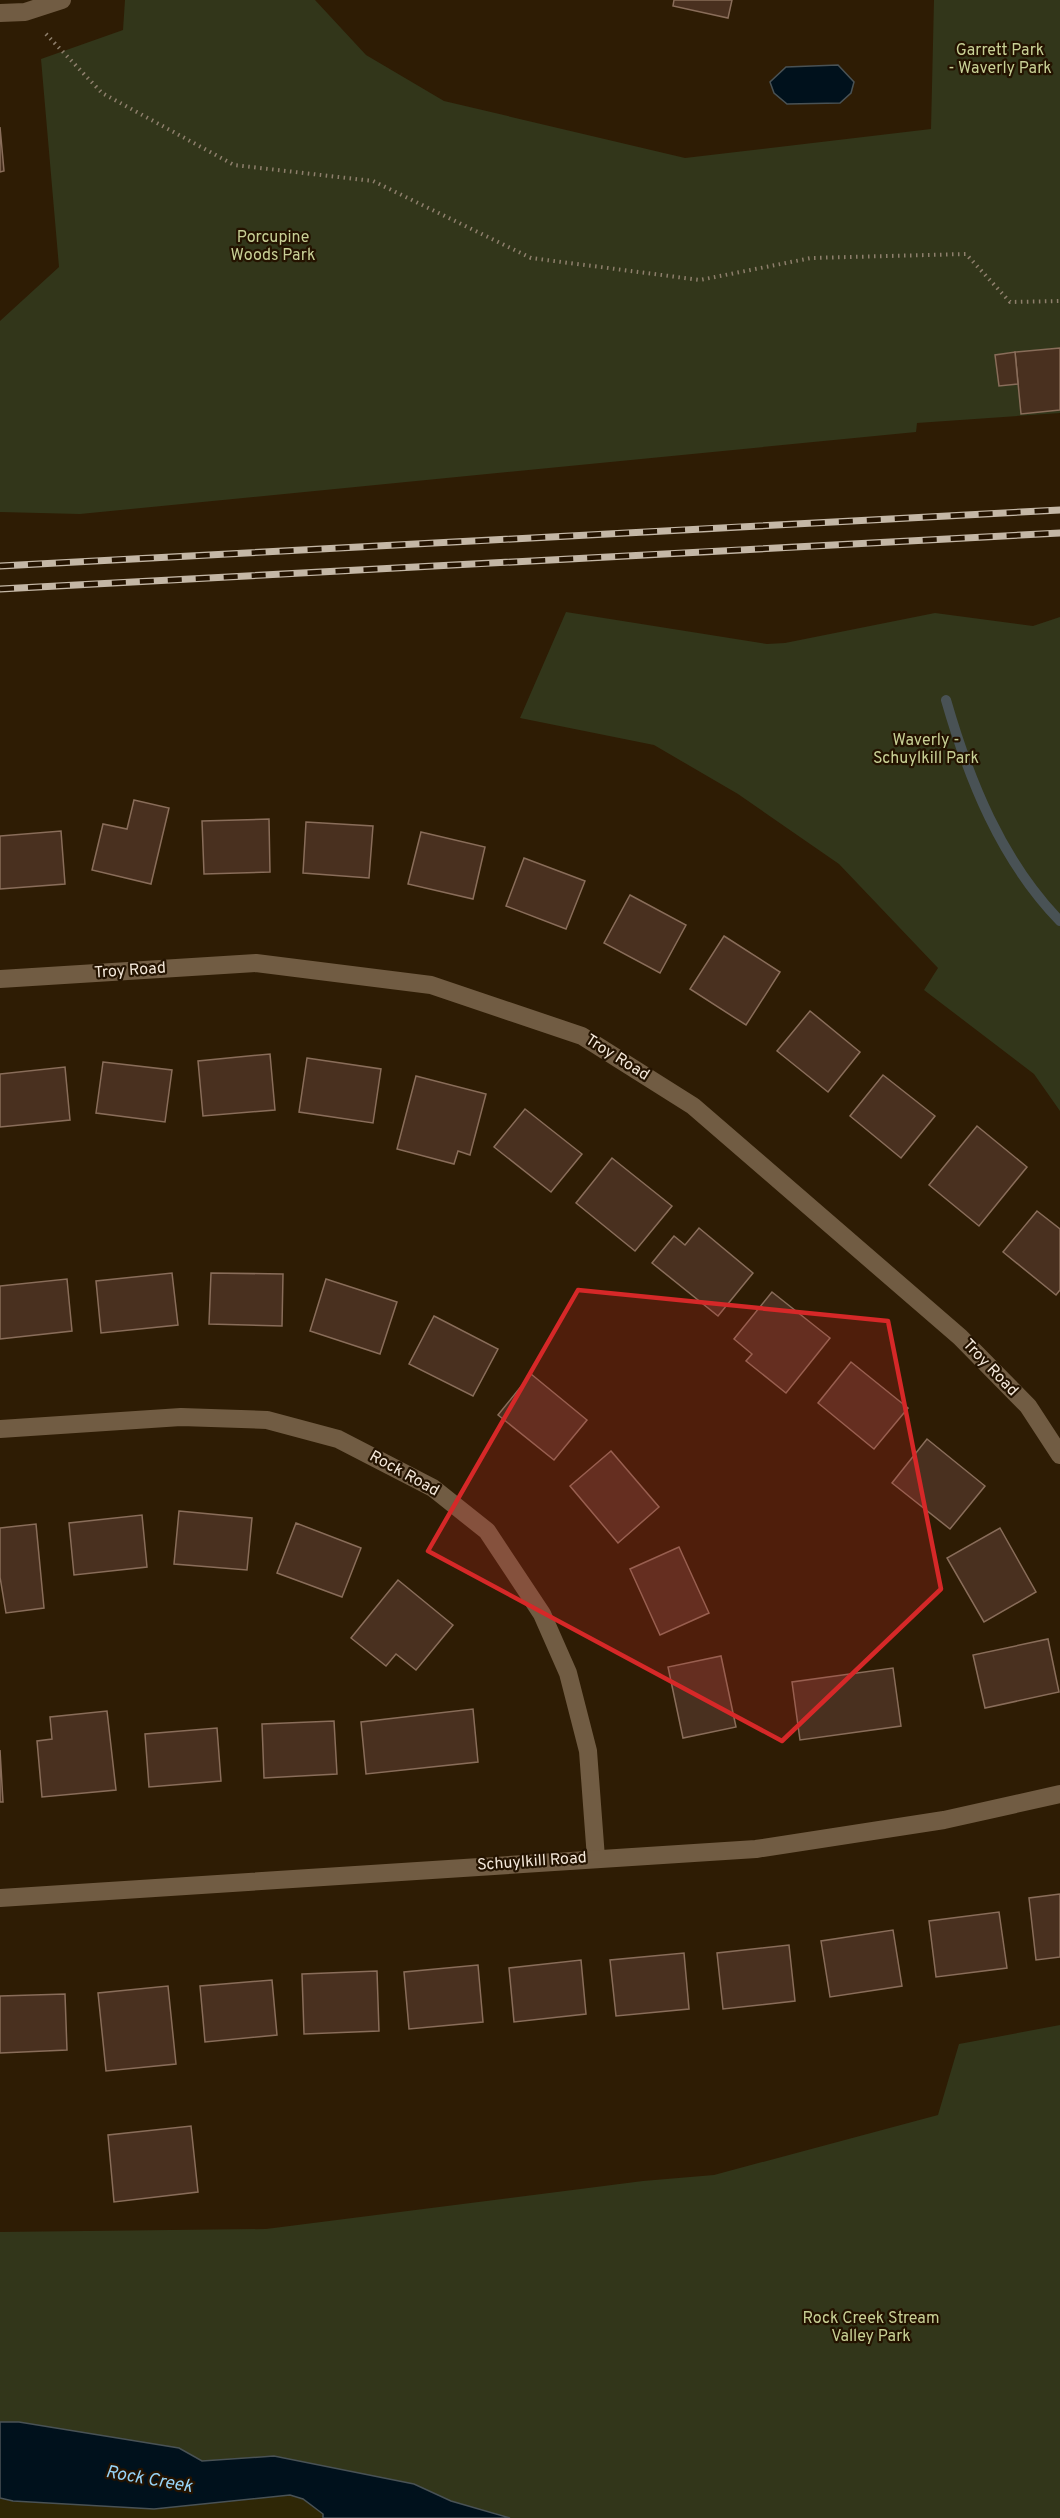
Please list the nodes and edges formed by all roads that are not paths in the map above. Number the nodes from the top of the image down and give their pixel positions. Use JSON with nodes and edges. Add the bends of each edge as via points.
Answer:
{"nodes":[{"id":1,"x":62,"y":0,"type":"edge"},
{"id":2,"x":0,"y":13,"type":"edge"},
{"id":3,"x":0,"y":979,"type":"edge"},
{"id":4,"x":0,"y":1429,"type":"edge"},
{"id":5,"x":1060,"y":1455,"type":"edge"},
{"id":6,"x":1060,"y":1794,"type":"edge"},
{"id":7,"x":596,"y":1858,"type":"junction"},
{"id":8,"x":0,"y":1898,"type":"edge"}],
"edges":[{"from":1,"to":2,"type":"street","via":[[25,12]]},
{"from":3,"to":5,"type":"street","name":"Troy Road","via":[[256,963],[431,985],[582,1036],[693,1106],[960,1336],[1028,1406]]},
{"from":4,"to":7,"type":"street","name":"Rock Road","via":[[182,1417],[267,1420],[338,1439],[433,1488],[487,1531],[551,1633],[568,1673],[588,1751]]},
{"from":6,"to":7,"type":"street","name":"Schuylkill Road","via":[[944,1820],[756,1849]]},
{"from":7,"to":8,"type":"street","name":"Schuylkill Road"}]}
